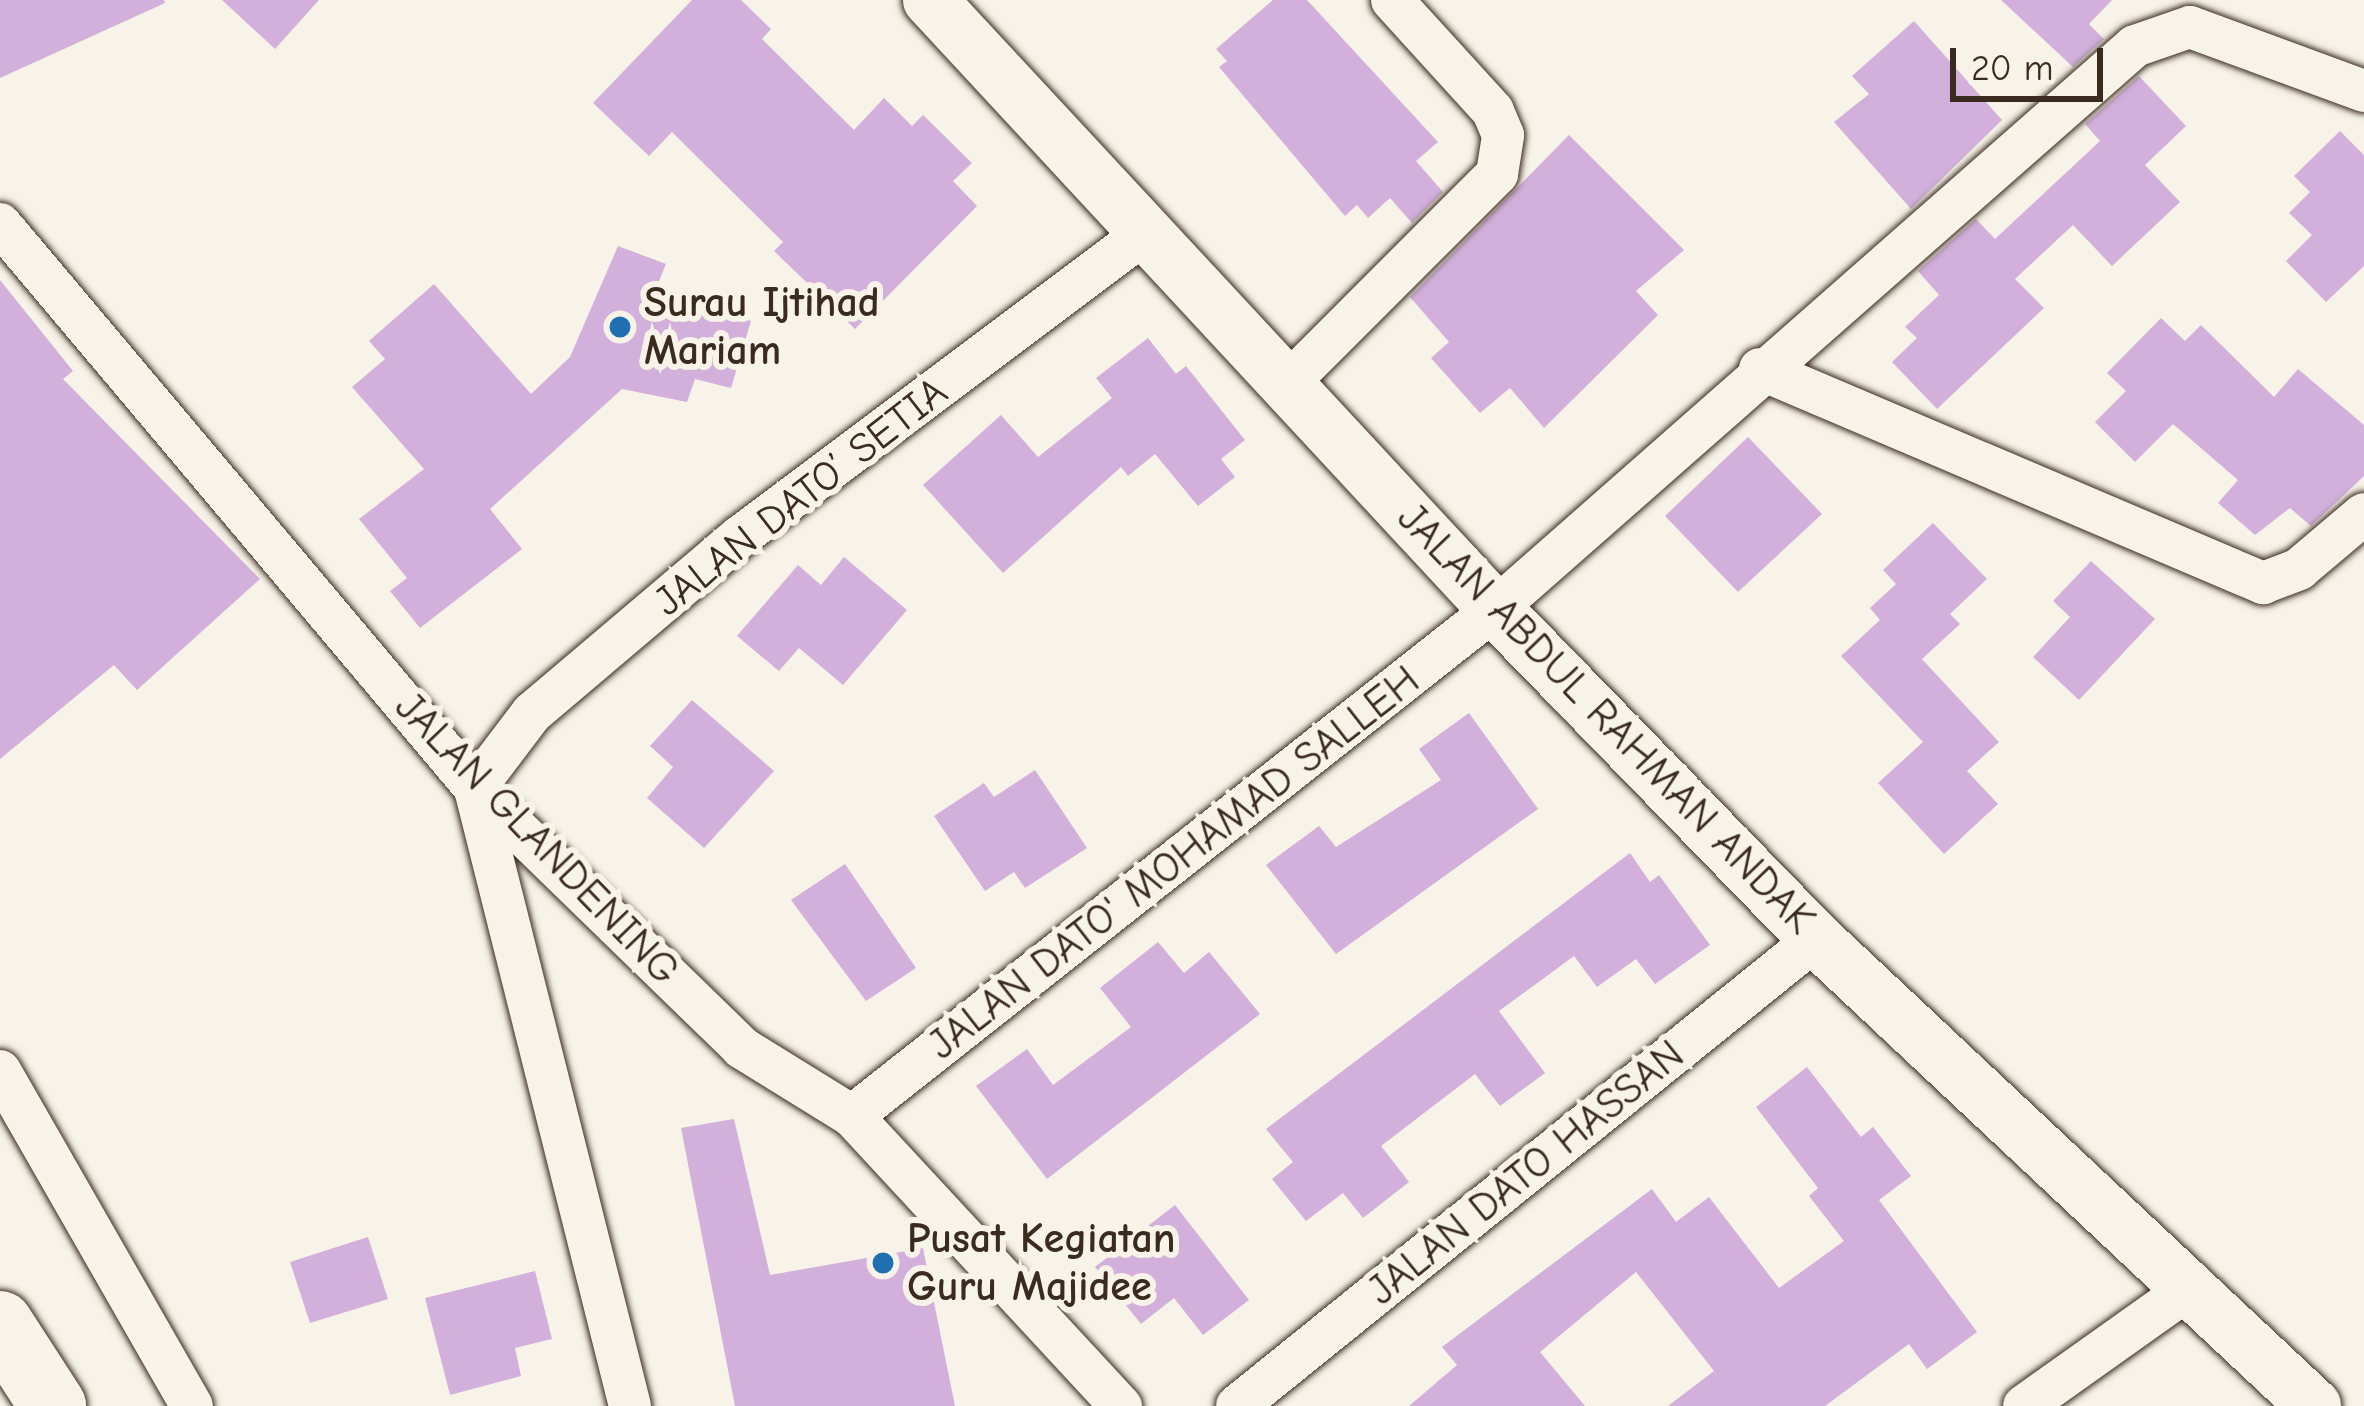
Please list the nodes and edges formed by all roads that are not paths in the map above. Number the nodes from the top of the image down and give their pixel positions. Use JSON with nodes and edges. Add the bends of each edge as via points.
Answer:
{"nodes":[{"id":1,"x":930,"y":0,"type":"edge"},
{"id":2,"x":1392,"y":0,"type":"edge"},
{"id":3,"x":2364,"y":91,"type":"edge"},
{"id":4,"x":0,"y":224,"type":"edge"},
{"id":5,"x":1149,"y":230,"type":"junction"},
{"id":6,"x":1760,"y":370,"type":"junction"},
{"id":7,"x":1290,"y":380,"type":"junction"},
{"id":8,"x":2364,"y":514,"type":"edge"},
{"id":9,"x":1496,"y":609,"type":"junction"},
{"id":10,"x":475,"y":788,"type":"junction"},
{"id":11,"x":1816,"y":939,"type":"junction"},
{"id":12,"x":0,"y":1071,"type":"edge"},
{"id":13,"x":852,"y":1116,"type":"junction"},
{"id":14,"x":2190,"y":1288,"type":"junction"},
{"id":15,"x":0,"y":1324,"type":"edge"},
{"id":16,"x":53,"y":1406,"type":"edge"},
{"id":17,"x":191,"y":1406,"type":"edge"},
{"id":18,"x":630,"y":1406,"type":"edge"},
{"id":19,"x":1121,"y":1406,"type":"edge"},
{"id":20,"x":1237,"y":1406,"type":"edge"},
{"id":21,"x":2024,"y":1406,"type":"edge"},
{"id":22,"x":2314,"y":1406,"type":"edge"}],
"edges":[{"from":1,"to":5,"type":"street","name":"JALAN ABDUL RAHMAN ANDAK"},
{"from":2,"to":7,"type":"street","via":[[1493,111],[1503,135],[1497,174]]},
{"from":3,"to":6,"type":"street","name":"JALAN DATO' MOHAMAD SALLEH","via":[[2190,27],[2135,46]]},
{"from":4,"to":10,"type":"street","name":"JALAN GLANDENING"},
{"from":5,"to":7,"type":"street","name":"JALAN ABDUL RAHMAN ANDAK"},
{"from":5,"to":10,"type":"street","name":"JALAN DATO’ SETIA","via":[[742,536],[532,713]]},
{"from":6,"to":8,"type":"street","via":[[2263,583],[2299,569]]},
{"from":6,"to":9,"type":"street","name":"JALAN DATO' MOHAMAD SALLEH"},
{"from":7,"to":9,"type":"street","name":"JALAN ABDUL RAHMAN ANDAK"},
{"from":9,"to":11,"type":"street","name":"JALAN ABDUL RAHMAN ANDAK"},
{"from":9,"to":13,"type":"street","name":"JALAN DATO' MOHAMAD SALLEH"},
{"from":10,"to":13,"type":"street","name":"JALAN GLANDENING","via":[[742,1048]]},
{"from":10,"to":18,"type":"street"},
{"from":11,"to":14,"type":"street","name":"JALAN ABDUL RAHMAN ANDAK"},
{"from":11,"to":20,"type":"street","name":"JALAN DATO HASSAN"},
{"from":12,"to":17,"type":"street"},
{"from":13,"to":19,"type":"street","name":"JALAN GLANDENING"},
{"from":14,"to":21,"type":"street"},
{"from":14,"to":22,"type":"street","name":"JALAN ABDUL RAHMAN ANDAK"},
{"from":15,"to":16,"type":"highway"}]}
